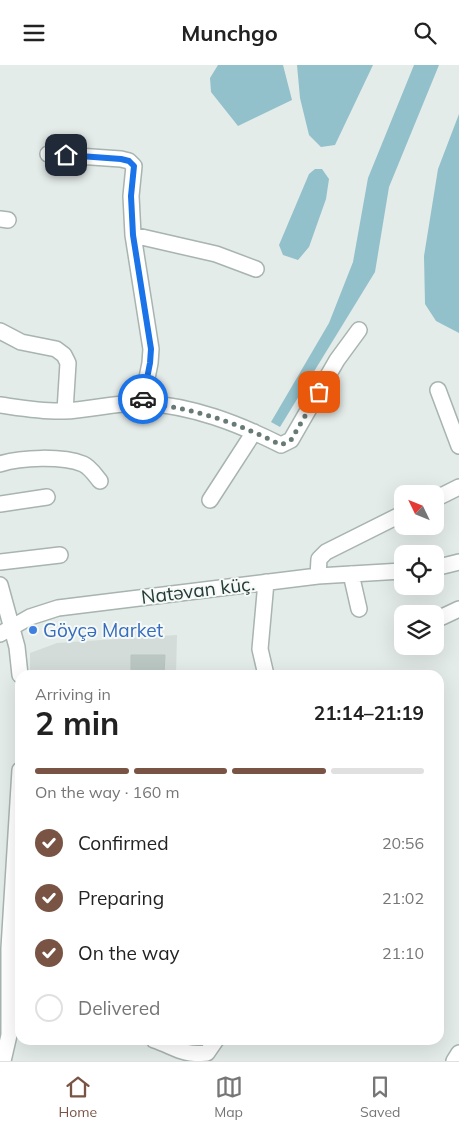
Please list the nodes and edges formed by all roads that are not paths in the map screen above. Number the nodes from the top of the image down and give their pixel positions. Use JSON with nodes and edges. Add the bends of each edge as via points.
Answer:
{"nodes":[{"id":1,"x":48,"y":154,"type":"dead end"},
{"id":2,"x":133,"y":235,"type":"junction"},
{"id":3,"x":256,"y":269,"type":"dead end"},
{"id":4,"x":359,"y":330,"type":"dead end"},
{"id":5,"x":0,"y":331,"type":"edge"},
{"id":6,"x":438,"y":390,"type":"dead end"},
{"id":7,"x":142,"y":403,"type":"junction"},
{"id":8,"x":0,"y":405,"type":"edge"},
{"id":9,"x":65,"y":411,"type":"junction"},
{"id":10,"x":254,"y":432,"type":"junction"},
{"id":11,"x":459,"y":446,"type":"edge"},
{"id":12,"x":0,"y":464,"type":"edge"},
{"id":13,"x":100,"y":481,"type":"dead end"},
{"id":14,"x":459,"y":487,"type":"edge"},
{"id":15,"x":444,"y":494,"type":"edge"},
{"id":16,"x":47,"y":497,"type":"dead end"},
{"id":17,"x":210,"y":500,"type":"dead end"},
{"id":18,"x":0,"y":504,"type":"edge"},
{"id":19,"x":394,"y":518,"type":"edge"},
{"id":20,"x":60,"y":555,"type":"dead end"},
{"id":21,"x":0,"y":562,"type":"edge"},
{"id":22,"x":459,"y":563,"type":"edge"},
{"id":23,"x":444,"y":566,"type":"edge"},
{"id":24,"x":394,"y":571,"type":"edge"},
{"id":25,"x":351,"y":574,"type":"junction"},
{"id":26,"x":318,"y":576,"type":"junction"},
{"id":27,"x":266,"y":582,"type":"junction"},
{"id":28,"x":0,"y":585,"type":"edge"},
{"id":29,"x":358,"y":609,"type":"dead end"},
{"id":30,"x":459,"y":609,"type":"edge"},
{"id":31,"x":444,"y":616,"type":"edge"},
{"id":32,"x":6,"y":630,"type":"edge"},
{"id":33,"x":19,"y":670,"type":"edge"},
{"id":34,"x":265,"y":670,"type":"edge"},
{"id":35,"x":15,"y":830,"type":"edge"},
{"id":36,"x":5,"y":949,"type":"edge"},
{"id":37,"x":171,"y":1045,"type":"edge"},
{"id":38,"x":214,"y":1045,"type":"edge"},
{"id":39,"x":459,"y":1053,"type":"edge"},
{"id":40,"x":2,"y":1057,"type":"edge"},
{"id":41,"x":208,"y":1057,"type":"edge"},
{"id":42,"x":454,"y":1061,"type":"edge"}],
"edges":[{"from":1,"to":2,"type":"street","via":[[129,161],[134,166],[131,196]]},
{"from":2,"to":3,"type":"street","via":[[216,254]]},
{"from":2,"to":7,"type":"street","via":[[151,349]]},
{"from":4,"to":10,"type":"street","via":[[337,360],[291,440],[281,445]]},
{"from":5,"to":9,"type":"street","via":[[22,341],[56,349],[64,355],[68,363]]},
{"from":6,"to":11,"type":"street"},
{"from":7,"to":9,"type":"street"},
{"from":7,"to":10,"type":"street","via":[[213,416]]},
{"from":8,"to":9,"type":"street"},
{"from":10,"to":17,"type":"street"},
{"from":12,"to":13,"type":"street","via":[[25,459],[68,461],[84,464]]},
{"from":14,"to":15,"type":"street"},
{"from":16,"to":18,"type":"street"},
{"from":19,"to":26,"type":"street","via":[[326,551],[319,559]]},
{"from":20,"to":21,"type":"street"},
{"from":22,"to":23,"type":"street"},
{"from":24,"to":25,"type":"street","name":"Natəvan küç."},
{"from":25,"to":26,"type":"street","name":"Natəvan küç."},
{"from":25,"to":29,"type":"street"},
{"from":26,"to":27,"type":"street","name":"Natəvan küç."},
{"from":27,"to":32,"type":"street","name":"Natəvan küç.","via":[[58,608],[30,617]]},
{"from":27,"to":34,"type":"street","via":[[260,649]]},
{"from":28,"to":32,"type":"street"},
{"from":30,"to":31,"type":"street"},
{"from":32,"to":33,"type":"street","via":[[17,647]]},
{"from":35,"to":36,"type":"street"},
{"from":36,"to":40,"type":"street","via":[[9,1035]]},
{"from":37,"to":41,"type":"street","via":[[180,1052]]},
{"from":38,"to":41,"type":"street"},
{"from":39,"to":42,"type":"street"}]}
